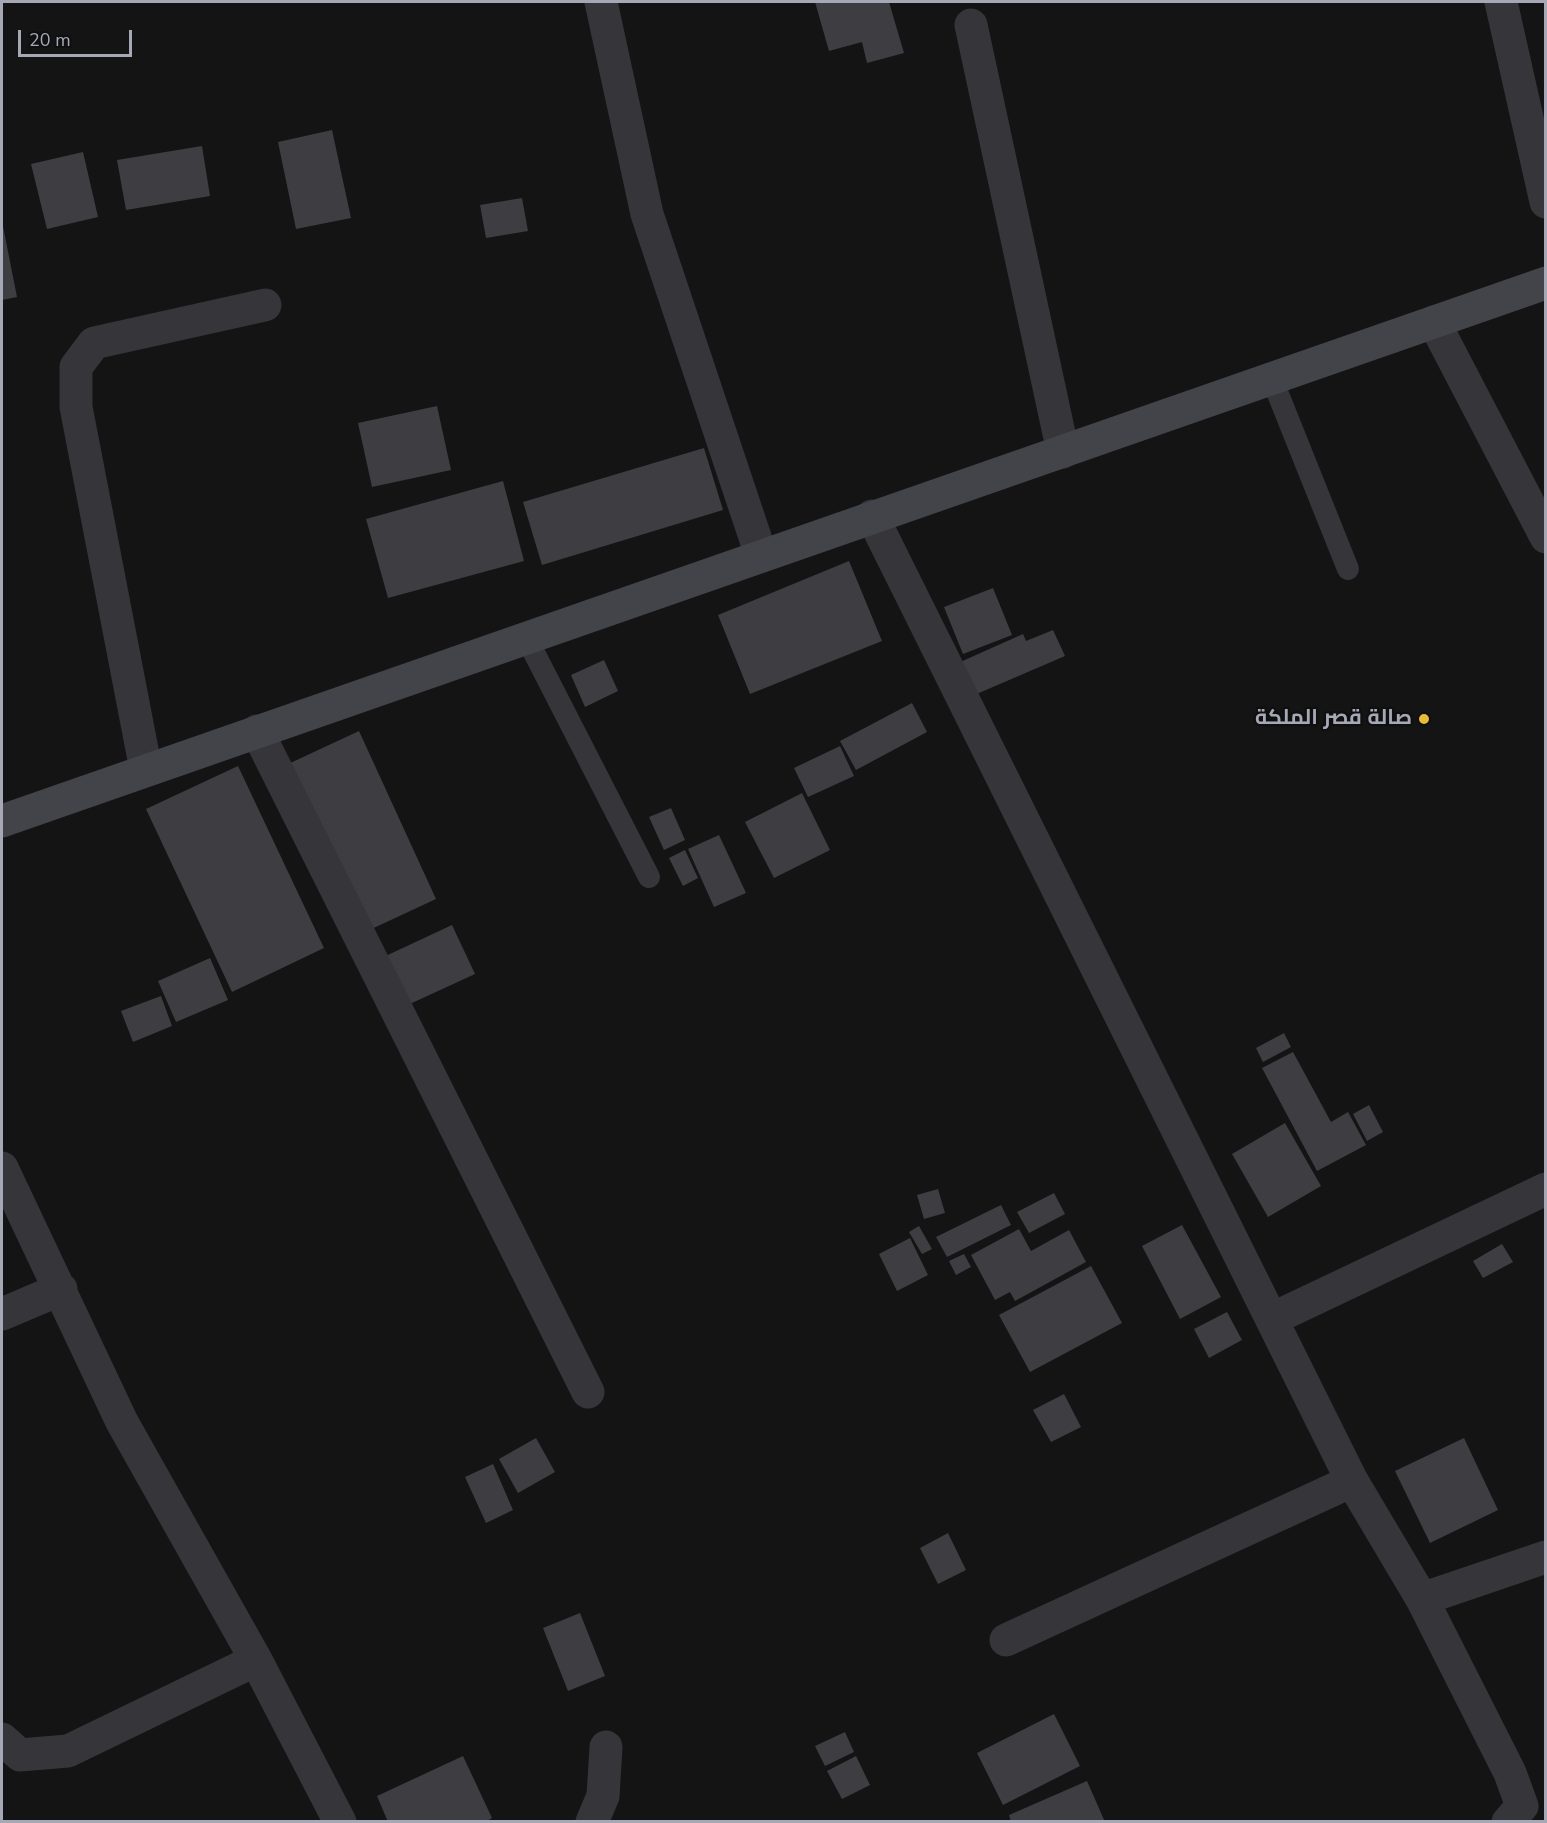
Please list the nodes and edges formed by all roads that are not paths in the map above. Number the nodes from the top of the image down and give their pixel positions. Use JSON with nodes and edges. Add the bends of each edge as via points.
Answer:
{"nodes":[{"id":1,"x":601,"y":2,"type":"edge"},
{"id":2,"x":1501,"y":2,"type":"edge"},
{"id":3,"x":971,"y":25,"type":"dead end"},
{"id":4,"x":1545,"y":202,"type":"edge"},
{"id":5,"x":1545,"y":283,"type":"edge"},
{"id":6,"x":265,"y":305,"type":"dead end"},
{"id":7,"x":1434,"y":322,"type":"junction"},
{"id":8,"x":1272,"y":379,"type":"junction"},
{"id":9,"x":1063,"y":452,"type":"junction"},
{"id":10,"x":872,"y":516,"type":"junction"},
{"id":11,"x":1545,"y":537,"type":"edge"},
{"id":12,"x":761,"y":555,"type":"junction"},
{"id":13,"x":1348,"y":569,"type":"dead end"},
{"id":14,"x":526,"y":637,"type":"junction"},
{"id":15,"x":257,"y":731,"type":"junction"},
{"id":16,"x":146,"y":770,"type":"junction"},
{"id":17,"x":2,"y":821,"type":"edge"},
{"id":18,"x":649,"y":877,"type":"dead end"},
{"id":19,"x":2,"y":1168,"type":"edge"},
{"id":20,"x":1545,"y":1189,"type":"edge"},
{"id":21,"x":61,"y":1289,"type":"junction"},
{"id":22,"x":2,"y":1314,"type":"edge"},
{"id":23,"x":1272,"y":1319,"type":"junction"},
{"id":24,"x":588,"y":1392,"type":"dead end"},
{"id":25,"x":1352,"y":1481,"type":"junction"},
{"id":26,"x":1545,"y":1557,"type":"edge"},
{"id":27,"x":1422,"y":1599,"type":"junction"},
{"id":28,"x":1006,"y":1640,"type":"dead end"},
{"id":29,"x":256,"y":1660,"type":"junction"},
{"id":30,"x":2,"y":1739,"type":"edge"},
{"id":31,"x":606,"y":1747,"type":"dead end"},
{"id":32,"x":1520,"y":1816,"type":"edge"},
{"id":33,"x":340,"y":1821,"type":"edge"},
{"id":34,"x":592,"y":1821,"type":"edge"}],
"edges":[{"from":1,"to":12,"type":"street","via":[[646,214]]},
{"from":2,"to":4,"type":"street"},
{"from":3,"to":9,"type":"street"},
{"from":5,"to":7,"type":"main road"},
{"from":6,"to":16,"type":"street","via":[[94,343],[76,367],[76,407]]},
{"from":7,"to":8,"type":"main road"},
{"from":7,"to":11,"type":"street"},
{"from":8,"to":9,"type":"main road"},
{"from":8,"to":13,"type":"lane"},
{"from":9,"to":10,"type":"main road"},
{"from":10,"to":12,"type":"main road"},
{"from":10,"to":23,"type":"street"},
{"from":12,"to":14,"type":"main road"},
{"from":14,"to":15,"type":"main road"},
{"from":14,"to":18,"type":"lane"},
{"from":15,"to":16,"type":"main road"},
{"from":15,"to":24,"type":"street"},
{"from":16,"to":17,"type":"main road"},
{"from":19,"to":21,"type":"street"},
{"from":20,"to":23,"type":"street"},
{"from":21,"to":22,"type":"street"},
{"from":21,"to":29,"type":"street","via":[[122,1422]]},
{"from":23,"to":25,"type":"street"},
{"from":25,"to":27,"type":"street"},
{"from":25,"to":28,"type":"street"},
{"from":26,"to":27,"type":"street"},
{"from":27,"to":32,"type":"street","via":[[1510,1773]]},
{"from":29,"to":30,"type":"street","via":[[68,1751],[20,1755]]},
{"from":29,"to":33,"type":"street"},
{"from":31,"to":34,"type":"street","via":[[603,1796]]}]}
